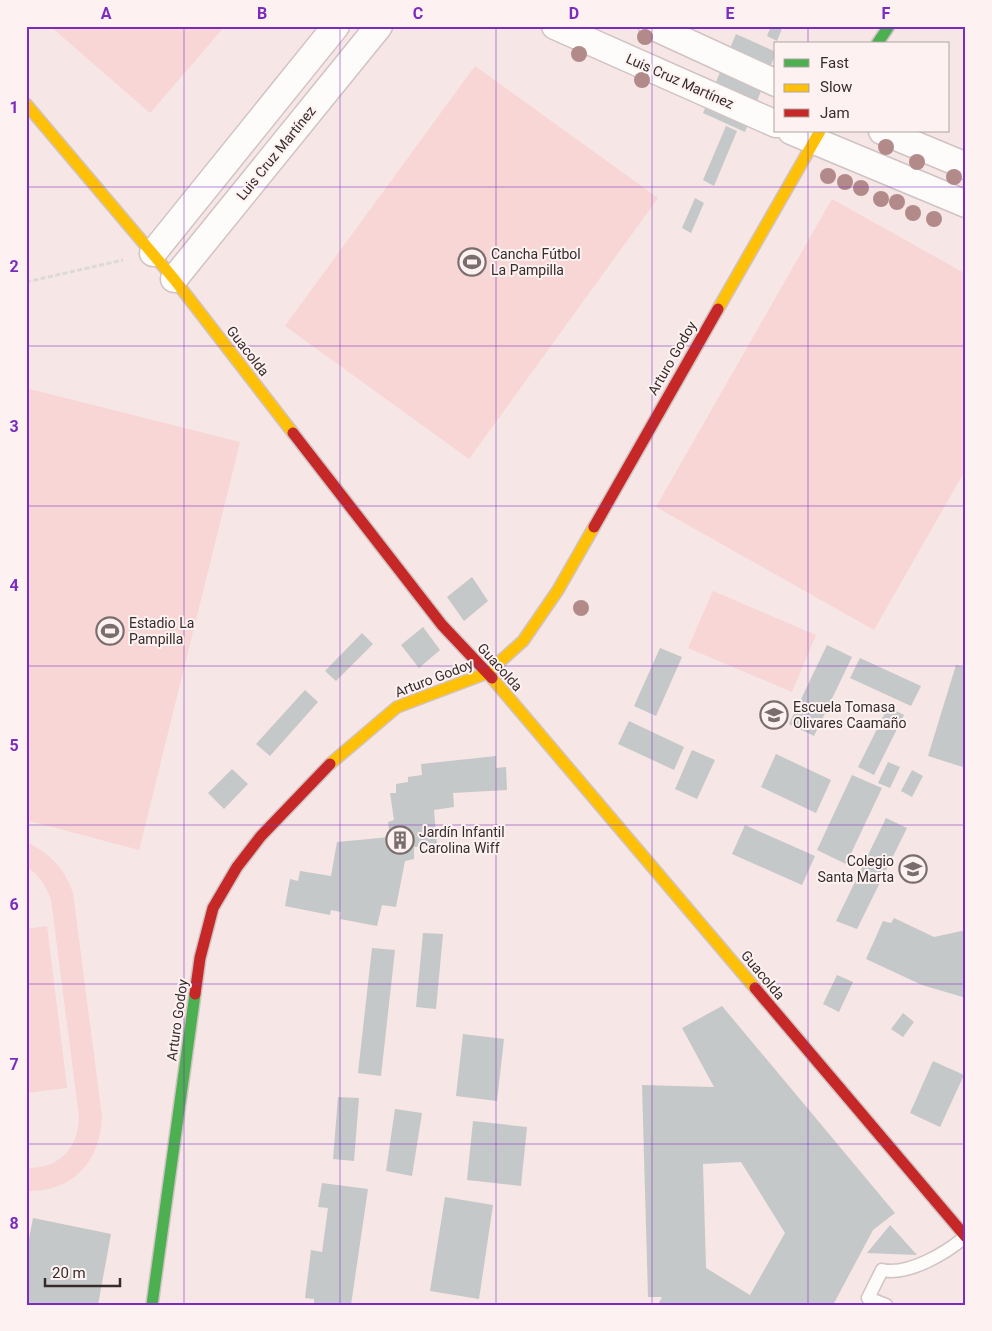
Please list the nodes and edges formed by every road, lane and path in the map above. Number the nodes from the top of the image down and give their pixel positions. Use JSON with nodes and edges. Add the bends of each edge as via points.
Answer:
{"nodes":[{"id":1,"x":336,"y":26,"type":"edge"},
{"id":2,"x":379,"y":26,"type":"edge"},
{"id":3,"x":555,"y":26,"type":"edge"},
{"id":4,"x":652,"y":26,"type":"edge"},
{"id":5,"x":889,"y":26,"type":"edge"},
{"id":6,"x":879,"y":42,"type":"edge"},
{"id":7,"x":774,"y":82,"type":"edge"},
{"id":8,"x":26,"y":104,"type":"edge"},
{"id":9,"x":774,"y":123,"type":"edge"},
{"id":10,"x":884,"y":132,"type":"edge"},
{"id":11,"x":808,"y":135,"type":"edge"},
{"id":12,"x":966,"y":166,"type":"edge"},
{"id":13,"x":966,"y":204,"type":"edge"},
{"id":14,"x":153,"y":253,"type":"junction"},
{"id":15,"x":174,"y":279,"type":"junction"},
{"id":16,"x":26,"y":282,"type":"edge"},
{"id":17,"x":487,"y":673,"type":"junction"},
{"id":18,"x":965,"y":1237,"type":"edge"},
{"id":19,"x":152,"y":1305,"type":"edge"},
{"id":20,"x":886,"y":1305,"type":"edge"}],
"edges":[{"from":1,"to":14,"type":"street"},
{"from":2,"to":15,"type":"street","name":"Luis Cruz Martínez"},
{"from":3,"to":9,"type":"street","name":"Luis Cruz Martínez"},
{"from":4,"to":7,"type":"street"},
{"from":5,"to":6,"type":"street"},
{"from":8,"to":14,"type":"street","name":"Guacolda"},
{"from":10,"to":12,"type":"street"},
{"from":11,"to":13,"type":"street"},
{"from":11,"to":17,"type":"street","name":"Arturo Godoy","via":[[558,590],[524,641]]},
{"from":14,"to":15,"type":"street","name":"Guacolda"},
{"from":14,"to":16,"type":"path"},
{"from":15,"to":17,"type":"street","name":"Guacolda","via":[[442,625]]},
{"from":17,"to":18,"type":"street","name":"Guacolda"},
{"from":17,"to":19,"type":"street","name":"Arturo Godoy","via":[[397,708],[339,755],[261,836],[237,867],[213,908],[200,958]]},
{"from":18,"to":20,"type":"lane","via":[[917,1267],[888,1272],[882,1270],[868,1298]]}]}
